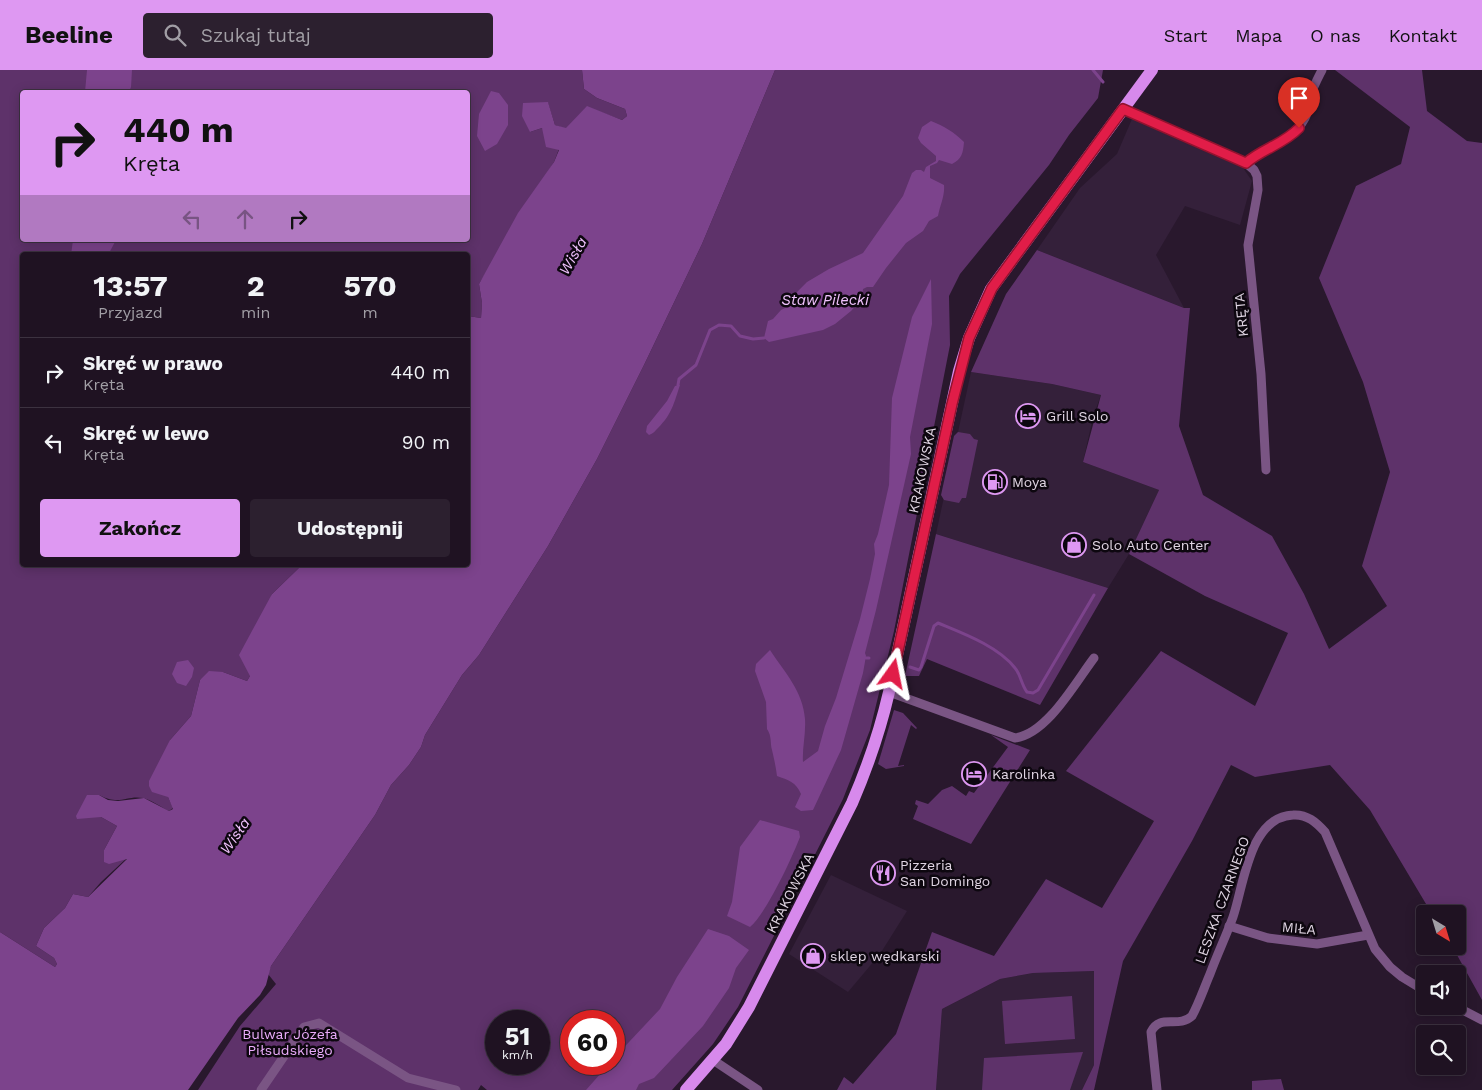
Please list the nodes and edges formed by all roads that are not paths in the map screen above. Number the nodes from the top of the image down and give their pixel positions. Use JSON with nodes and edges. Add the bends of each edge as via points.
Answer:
{"nodes":[{"id":1,"x":1152,"y":70,"type":"edge"},
{"id":2,"x":1322,"y":70,"type":"edge"},
{"id":3,"x":1123,"y":109,"type":"junction"},
{"id":4,"x":1246,"y":163,"type":"junction"},
{"id":5,"x":1266,"y":470,"type":"dead end"},
{"id":6,"x":1094,"y":658,"type":"dead end"},
{"id":7,"x":889,"y":692,"type":"junction"},
{"id":8,"x":1229,"y":926,"type":"junction"},
{"id":9,"x":1368,"y":935,"type":"junction"},
{"id":10,"x":1416,"y":986,"type":"edge"},
{"id":11,"x":1466,"y":1012,"type":"edge"},
{"id":12,"x":1482,"y":1020,"type":"edge"},
{"id":13,"x":713,"y":1060,"type":"junction"},
{"id":14,"x":261,"y":1090,"type":"edge"},
{"id":15,"x":452,"y":1090,"type":"edge"},
{"id":16,"x":686,"y":1090,"type":"edge"},
{"id":17,"x":758,"y":1090,"type":"edge"},
{"id":18,"x":1157,"y":1090,"type":"edge"}],
"edges":[{"from":1,"to":3,"type":"main road","name":"KRAKOWSKA"},
{"from":2,"to":4,"type":"street","via":[[1299,128]]},
{"from":3,"to":4,"type":"street"},
{"from":3,"to":7,"type":"main road","name":"KRAKOWSKA","via":[[992,288],[969,338]]},
{"from":4,"to":5,"type":"street","name":"KRĘTA","via":[[1257,176],[1258,190],[1248,245],[1261,374]]},
{"from":6,"to":7,"type":"street","via":[[1045,722],[1015,738]]},
{"from":7,"to":13,"type":"main road","name":"KRAKOWSKA","via":[[876,743],[852,803],[749,1007]]},
{"from":8,"to":9,"type":"street","name":"MIŁA","via":[[1268,938],[1317,944]]},
{"from":8,"to":9,"type":"street","name":"LESZKA CZARNEGO","via":[[1257,839],[1272,822],[1297,815],[1315,821],[1325,832]]},
{"from":8,"to":18,"type":"street","name":"LESZKA CZARNEGO","via":[[1192,1016],[1183,1022],[1159,1022],[1151,1032]]},
{"from":9,"to":10,"type":"street","name":"LESZKA CZARNEGO","via":[[1390,967]]},
{"from":11,"to":12,"type":"street"},
{"from":13,"to":16,"type":"main road","name":"KRAKOWSKA"},
{"from":13,"to":17,"type":"street"},
{"from":14,"to":15,"type":"street","via":[[304,1026],[319,1023],[408,1078]]}]}
